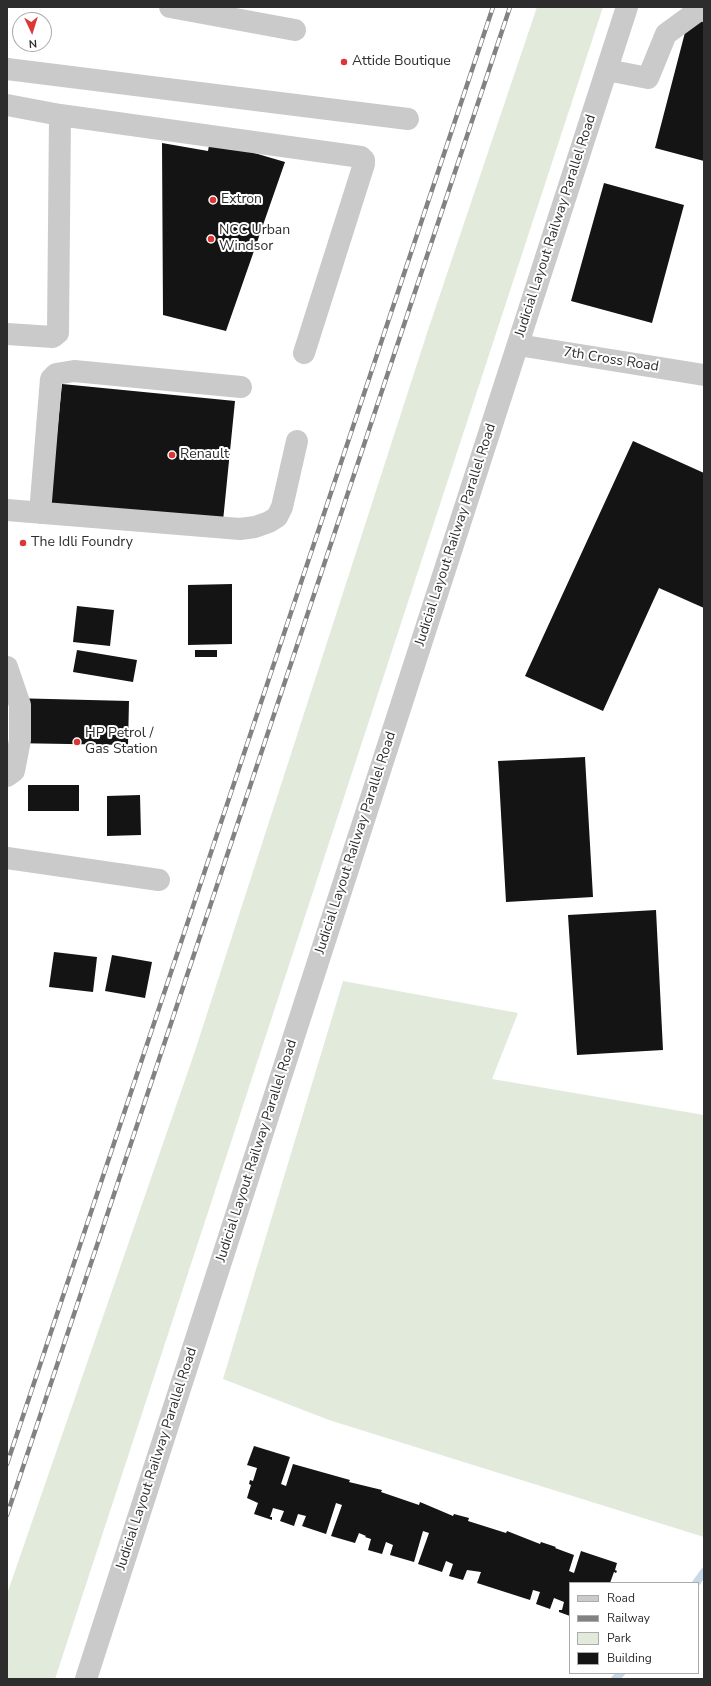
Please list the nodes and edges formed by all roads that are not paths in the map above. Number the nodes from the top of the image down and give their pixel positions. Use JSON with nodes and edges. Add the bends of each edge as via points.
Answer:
{"nodes":[{"id":1,"x":170,"y":7,"type":"edge"},
{"id":2,"x":627,"y":7,"type":"edge"},
{"id":3,"x":704,"y":11,"type":"edge"},
{"id":4,"x":295,"y":30,"type":"dead end"},
{"id":5,"x":7,"y":69,"type":"edge"},
{"id":6,"x":607,"y":70,"type":"junction"},
{"id":7,"x":7,"y":105,"type":"edge"},
{"id":8,"x":60,"y":115,"type":"junction"},
{"id":9,"x":408,"y":119,"type":"dead end"},
{"id":10,"x":7,"y":334,"type":"edge"},
{"id":11,"x":518,"y":345,"type":"junction"},
{"id":12,"x":304,"y":353,"type":"dead end"},
{"id":13,"x":704,"y":375,"type":"edge"},
{"id":14,"x":241,"y":387,"type":"dead end"},
{"id":15,"x":297,"y":441,"type":"dead end"},
{"id":16,"x":7,"y":510,"type":"edge"},
{"id":17,"x":40,"y":513,"type":"junction"},
{"id":18,"x":7,"y":667,"type":"edge"},
{"id":19,"x":7,"y":776,"type":"edge"},
{"id":20,"x":7,"y":858,"type":"edge"},
{"id":21,"x":159,"y":880,"type":"dead end"},
{"id":22,"x":86,"y":1679,"type":"edge"}],
"edges":[{"from":1,"to":4,"type":"street"},
{"from":2,"to":6,"type":"street","name":"Judicial Layout Railway Parallel Road"},
{"from":3,"to":6,"type":"street","via":[[699,10],[666,34],[648,78]]},
{"from":5,"to":9,"type":"street"},
{"from":6,"to":11,"type":"street","name":"Judicial Layout Railway Parallel Road"},
{"from":7,"to":8,"type":"street"},
{"from":8,"to":10,"type":"street","via":[[58,333],[53,337]]},
{"from":8,"to":12,"type":"street","via":[[361,157],[364,164]]},
{"from":11,"to":13,"type":"street","name":"7th Cross Road"},
{"from":11,"to":22,"type":"street","name":"Judicial Layout Railway Parallel Road"},
{"from":14,"to":17,"type":"street","via":[[74,371],[56,374],[51,379]]},
{"from":15,"to":17,"type":"street","via":[[280,512],[269,522],[255,527],[240,529]]},
{"from":16,"to":17,"type":"street"},
{"from":18,"to":19,"type":"street","via":[[20,705],[20,740],[14,771]]},
{"from":20,"to":21,"type":"street"}]}
